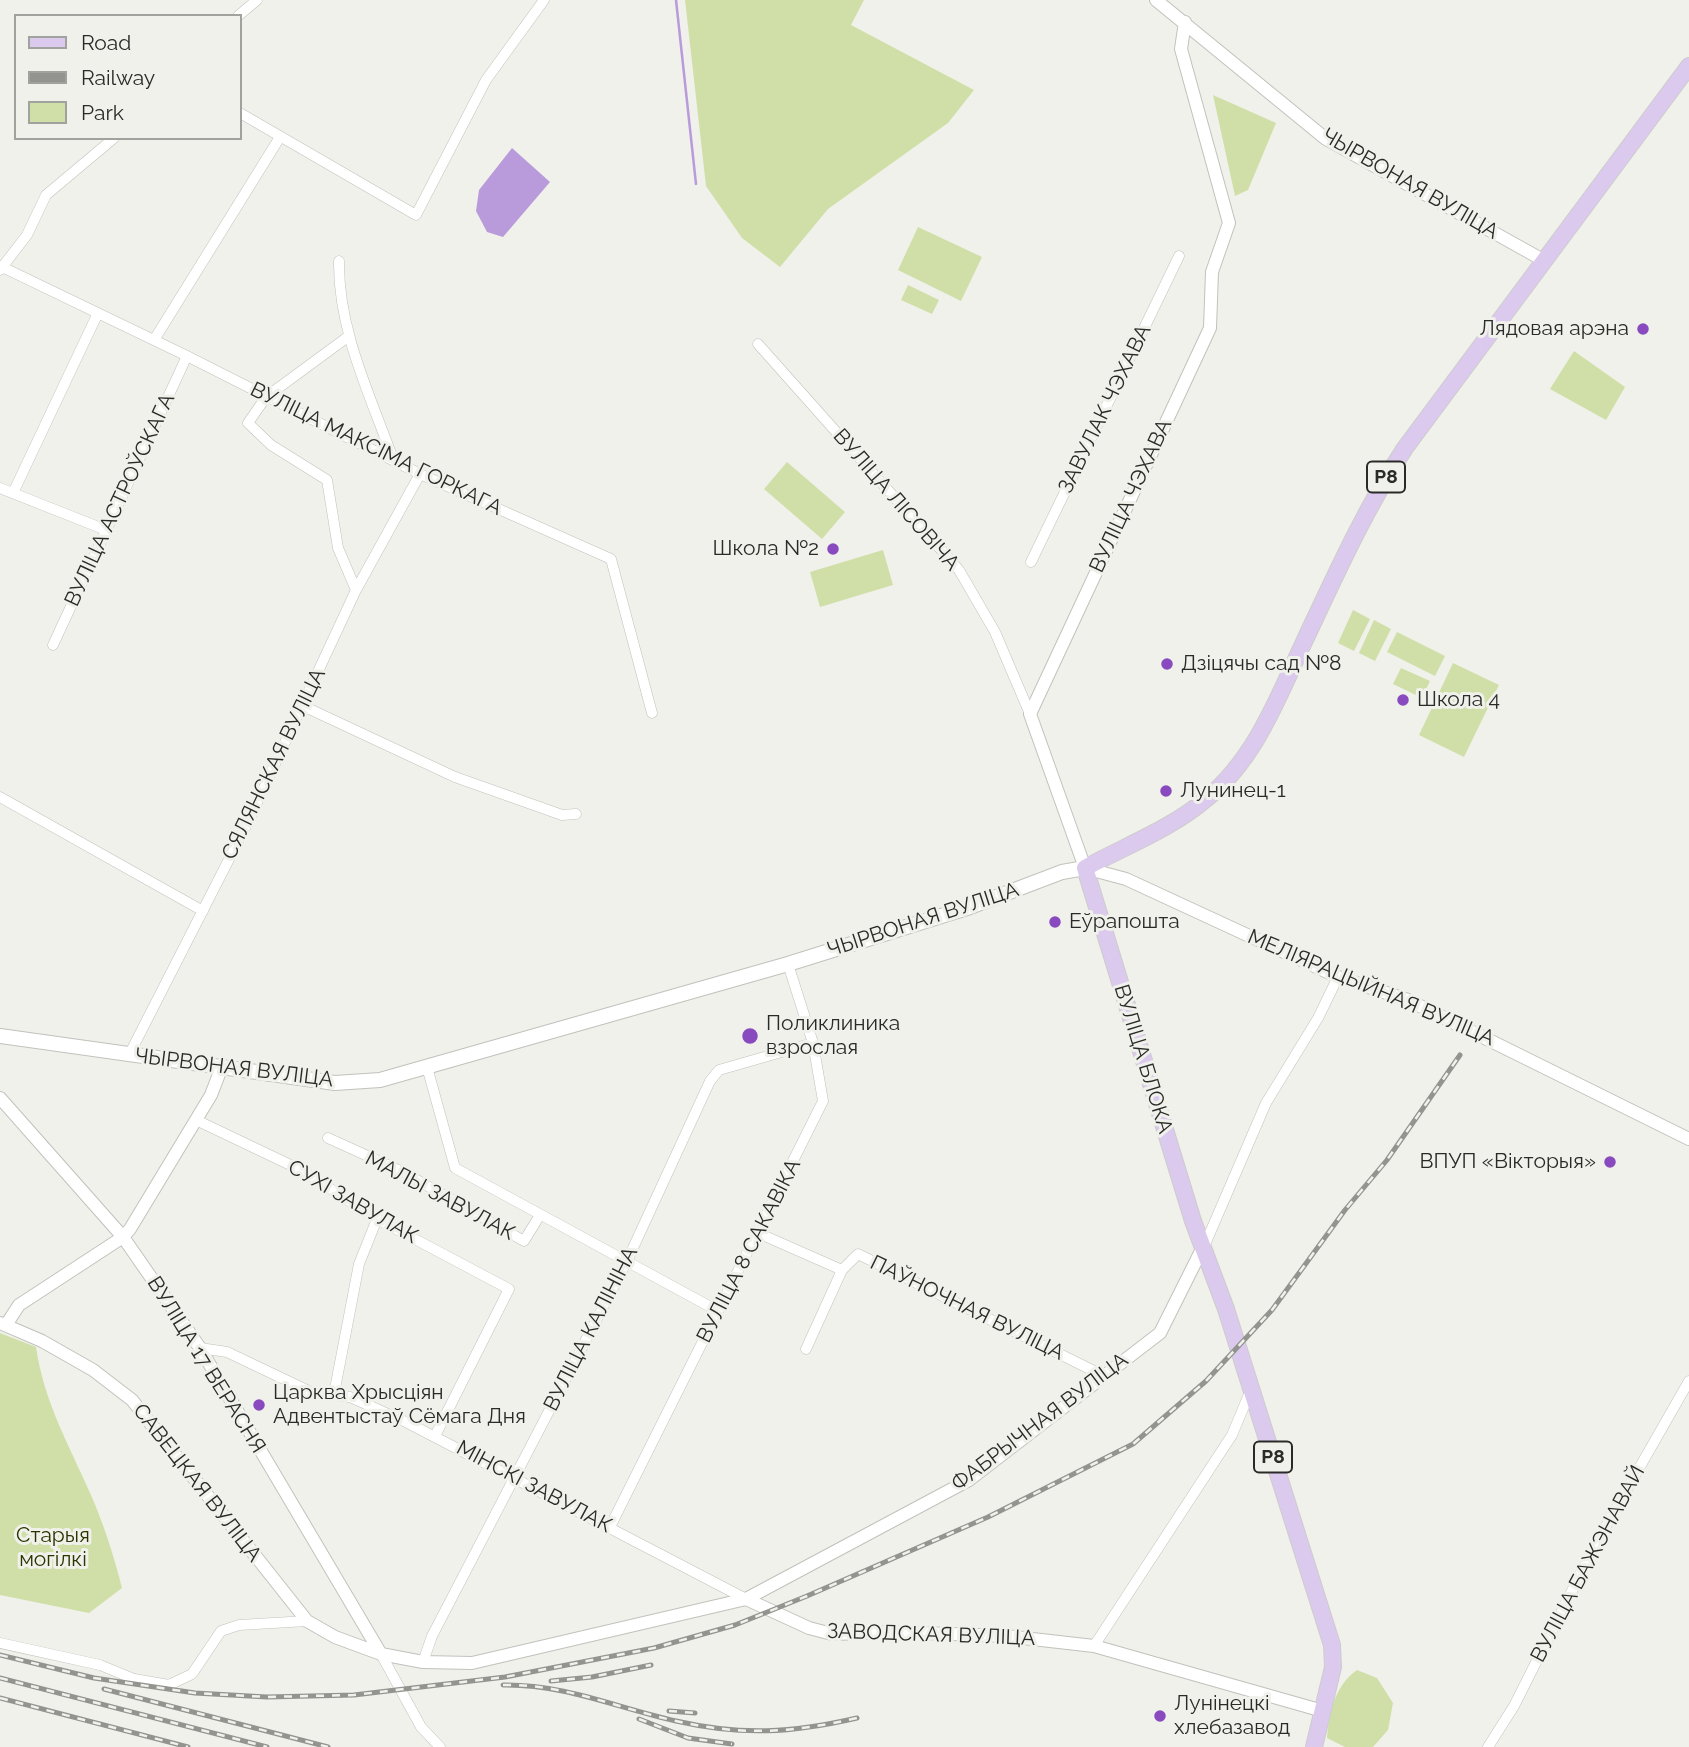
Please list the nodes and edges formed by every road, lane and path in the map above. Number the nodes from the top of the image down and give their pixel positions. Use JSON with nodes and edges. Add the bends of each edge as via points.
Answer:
{"nodes":[{"id":1,"x":257,"y":0,"type":"edge"},
{"id":2,"x":544,"y":0,"type":"edge"},
{"id":3,"x":1156,"y":0,"type":"edge"},
{"id":4,"x":240,"y":14,"type":"edge"},
{"id":5,"x":1185,"y":22,"type":"junction"},
{"id":6,"x":1689,"y":66,"type":"edge"},
{"id":7,"x":242,"y":114,"type":"edge"},
{"id":8,"x":280,"y":137,"type":"junction"},
{"id":9,"x":112,"y":140,"type":"edge"},
{"id":10,"x":1179,"y":256,"type":"dead end"},
{"id":11,"x":1543,"y":260,"type":"junction"},
{"id":12,"x":339,"y":261,"type":"dead end"},
{"id":13,"x":0,"y":268,"type":"edge"},
{"id":14,"x":97,"y":315,"type":"junction"},
{"id":15,"x":349,"y":336,"type":"junction"},
{"id":16,"x":154,"y":340,"type":"junction"},
{"id":17,"x":758,"y":344,"type":"dead end"},
{"id":18,"x":187,"y":356,"type":"junction"},
{"id":19,"x":267,"y":397,"type":"junction"},
{"id":20,"x":393,"y":459,"type":"junction"},
{"id":21,"x":420,"y":474,"type":"junction"},
{"id":22,"x":0,"y":488,"type":"edge"},
{"id":23,"x":13,"y":493,"type":"junction"},
{"id":24,"x":106,"y":530,"type":"junction"},
{"id":25,"x":1031,"y":562,"type":"dead end"},
{"id":26,"x":356,"y":590,"type":"junction"},
{"id":27,"x":53,"y":645,"type":"dead end"},
{"id":28,"x":303,"y":706,"type":"junction"},
{"id":29,"x":652,"y":713,"type":"dead end"},
{"id":30,"x":1030,"y":714,"type":"junction"},
{"id":31,"x":0,"y":797,"type":"edge"},
{"id":32,"x":576,"y":814,"type":"dead end"},
{"id":33,"x":1085,"y":868,"type":"junction"},
{"id":34,"x":203,"y":911,"type":"junction"},
{"id":35,"x":788,"y":964,"type":"junction"},
{"id":36,"x":1338,"y":976,"type":"junction"},
{"id":37,"x":0,"y":1037,"type":"edge"},
{"id":38,"x":813,"y":1043,"type":"junction"},
{"id":39,"x":129,"y":1055,"type":"junction"},
{"id":40,"x":427,"y":1067,"type":"junction"},
{"id":41,"x":221,"y":1069,"type":"junction"},
{"id":42,"x":0,"y":1098,"type":"edge"},
{"id":43,"x":196,"y":1119,"type":"junction"},
{"id":44,"x":328,"y":1138,"type":"dead end"},
{"id":45,"x":1689,"y":1139,"type":"edge"},
{"id":46,"x":540,"y":1215,"type":"junction"},
{"id":47,"x":377,"y":1219,"type":"junction"},
{"id":48,"x":758,"y":1233,"type":"junction"},
{"id":49,"x":123,"y":1237,"type":"junction"},
{"id":50,"x":1202,"y":1249,"type":"junction"},
{"id":51,"x":627,"y":1261,"type":"junction"},
{"id":52,"x":842,"y":1270,"type":"junction"},
{"id":53,"x":718,"y":1311,"type":"junction"},
{"id":54,"x":3,"y":1324,"type":"edge"},
{"id":55,"x":200,"y":1348,"type":"junction"},
{"id":56,"x":806,"y":1349,"type":"dead end"},
{"id":57,"x":1102,"y":1376,"type":"junction"},
{"id":58,"x":1689,"y":1381,"type":"edge"},
{"id":59,"x":1250,"y":1392,"type":"junction"},
{"id":60,"x":334,"y":1394,"type":"junction"},
{"id":61,"x":435,"y":1436,"type":"junction"},
{"id":62,"x":516,"y":1476,"type":"junction"},
{"id":63,"x":610,"y":1527,"type":"junction"},
{"id":64,"x":746,"y":1599,"type":"junction"},
{"id":65,"x":307,"y":1621,"type":"junction"},
{"id":66,"x":0,"y":1643,"type":"edge"},
{"id":67,"x":1094,"y":1646,"type":"junction"},
{"id":68,"x":381,"y":1654,"type":"junction"},
{"id":69,"x":423,"y":1662,"type":"junction"},
{"id":70,"x":1323,"y":1711,"type":"junction"},
{"id":71,"x":440,"y":1747,"type":"edge"},
{"id":72,"x":1314,"y":1747,"type":"edge"},
{"id":73,"x":1488,"y":1747,"type":"edge"}],
"edges":[{"from":1,"to":4,"type":"street"},
{"from":2,"to":8,"type":"street","via":[[486,80],[416,215]]},
{"from":3,"to":5,"type":"street","name":"ЧЫРВОНАЯ ВУЛІЦА"},
{"from":5,"to":11,"type":"street","name":"ЧЫРВОНАЯ ВУЛІЦА","via":[[1326,139]]},
{"from":5,"to":30,"type":"street","name":"ВУЛІЦА ЧЭХАВА","via":[[1181,49],[1229,223],[1212,272],[1210,328]]},
{"from":6,"to":11,"type":"main road","name":"ЧЫРВОНАЯ ВУЛІЦА","number":"Р8"},
{"from":7,"to":8,"type":"street"},
{"from":8,"to":16,"type":"street"},
{"from":9,"to":13,"type":"street","via":[[47,195],[27,235]]},
{"from":10,"to":25,"type":"street","name":"ЗАВУЛАК ЧЭХАВА"},
{"from":11,"to":33,"type":"main road","name":"ЧЫРВОНАЯ ВУЛІЦА","number":"Р8","via":[[1375,494],[1245,759],[1183,816]]},
{"from":12,"to":15,"type":"street","via":[[338,289]]},
{"from":13,"to":14,"type":"street","name":"ВУЛІЦА МАКСІМА ГОРКАГА"},
{"from":14,"to":16,"type":"street","name":"ВУЛІЦА МАКСІМА ГОРКАГА"},
{"from":14,"to":23,"type":"street"},
{"from":15,"to":19,"type":"street"},
{"from":15,"to":20,"type":"street"},
{"from":16,"to":18,"type":"street","name":"ВУЛІЦА МАКСІМА ГОРКАГА"},
{"from":17,"to":30,"type":"street","name":"ВУЛІЦА ЛІСОВІЧА","via":[[959,570],[995,632]]},
{"from":18,"to":19,"type":"street","name":"ВУЛІЦА МАКСІМА ГОРКАГА"},
{"from":18,"to":24,"type":"street","name":"ВУЛІЦА АСТРОЎСКАГА"},
{"from":19,"to":20,"type":"street","name":"ВУЛІЦА МАКСІМА ГОРКАГА"},
{"from":19,"to":26,"type":"street","via":[[248,423],[271,444],[327,480],[338,548]]},
{"from":20,"to":21,"type":"street","name":"ВУЛІЦА МАКСІМА ГОРКАГА"},
{"from":21,"to":26,"type":"street","name":"СЯЛЯНСКАЯ ВУЛІЦА"},
{"from":21,"to":29,"type":"street","name":"ВУЛІЦА МАКСІМА ГОРКАГА","via":[[611,559]]},
{"from":22,"to":23,"type":"street"},
{"from":23,"to":24,"type":"street"},
{"from":24,"to":27,"type":"street","name":"ВУЛІЦА АСТРОЎСКАГА"},
{"from":26,"to":28,"type":"street","name":"СЯЛЯНСКАЯ ВУЛІЦА"},
{"from":28,"to":32,"type":"street","via":[[455,776],[562,815]]},
{"from":28,"to":34,"type":"street","name":"СЯЛЯНСКАЯ ВУЛІЦА"},
{"from":30,"to":33,"type":"street","name":"ВУЛІЦА ЛІСОВІЧА"},
{"from":31,"to":34,"type":"street"},
{"from":33,"to":35,"type":"main road","name":"ЧЫРВОНАЯ ВУЛІЦА"},
{"from":33,"to":36,"type":"street","name":"МЕЛІЯРАЦЫЙНАЯ ВУЛІЦА","via":[[1126,880]]},
{"from":33,"to":50,"type":"main road","name":"ВУЛІЦА БЛОКА","number":"Р8"},
{"from":34,"to":39,"type":"street","name":"СЯЛЯНСКАЯ ВУЛІЦА"},
{"from":35,"to":38,"type":"street","name":"ВУЛІЦА 8 САКАВІКА"},
{"from":35,"to":40,"type":"main road","name":"ЧЫРВОНАЯ ВУЛІЦА"},
{"from":36,"to":45,"type":"street","name":"МЕЛІЯРАЦЫЙНАЯ ВУЛІЦА","via":[[1416,1004]]},
{"from":36,"to":50,"type":"street","name":"ФАБРЫЧНАЯ ВУЛІЦА","via":[[1266,1103]]},
{"from":37,"to":39,"type":"main road","name":"ЧЫРВОНАЯ ВУЛІЦА"},
{"from":38,"to":48,"type":"street","name":"ВУЛІЦА 8 САКАВІКА","via":[[823,1101]]},
{"from":38,"to":51,"type":"street","name":"ВУЛІЦА КАЛІНІНА","via":[[719,1070]]},
{"from":39,"to":41,"type":"main road","name":"ЧЫРВОНАЯ ВУЛІЦА"},
{"from":40,"to":41,"type":"main road","name":"ЧЫРВОНАЯ ВУЛІЦА","via":[[380,1080],[335,1083]]},
{"from":40,"to":46,"type":"street","via":[[455,1168]]},
{"from":41,"to":43,"type":"street"},
{"from":42,"to":49,"type":"street","name":"ВУЛІЦА 17 ВЕРАСНЯ"},
{"from":43,"to":47,"type":"street","name":"СУХІ ЗАВУЛАК","via":[[303,1171]]},
{"from":43,"to":49,"type":"street"},
{"from":44,"to":46,"type":"street","name":"МАЛЫ ЗАВУЛАК","via":[[403,1172],[524,1241]]},
{"from":46,"to":51,"type":"street"},
{"from":47,"to":60,"type":"street","via":[[359,1264]]},
{"from":47,"to":61,"type":"street","name":"СУХІ ЗАВУЛАК","via":[[509,1289]]},
{"from":48,"to":52,"type":"street","name":"ПАЎНОЧНАЯ ВУЛІЦА"},
{"from":48,"to":53,"type":"street","name":"ВУЛІЦА 8 САКАВІКА"},
{"from":49,"to":54,"type":"street","via":[[19,1305]]},
{"from":49,"to":55,"type":"street","name":"ВУЛІЦА 17 ВЕРАСНЯ"},
{"from":50,"to":57,"type":"street","name":"ФАБРЫЧНАЯ ВУЛІЦА","via":[[1160,1333]]},
{"from":50,"to":59,"type":"main road","number":"Р8","via":[[1226,1308]]},
{"from":51,"to":53,"type":"street"},
{"from":51,"to":62,"type":"street","name":"ВУЛІЦА КАЛІНІНА"},
{"from":52,"to":56,"type":"street"},
{"from":52,"to":57,"type":"street","name":"ПАЎНОЧНАЯ ВУЛІЦА","via":[[858,1254]]},
{"from":53,"to":63,"type":"street","name":"ВУЛІЦА 8 САКАВІКА"},
{"from":54,"to":65,"type":"street","name":"САВЕЦКАЯ ВУЛІЦА","via":[[93,1370],[132,1400]]},
{"from":55,"to":60,"type":"street","name":"МІНСКІ ЗАВУЛАК","via":[[227,1352],[313,1394]]},
{"from":55,"to":68,"type":"street","name":"ВУЛІЦА 17 ВЕРАСНЯ"},
{"from":57,"to":64,"type":"street","name":"ФАБРЫЧНАЯ ВУЛІЦА","via":[[968,1480]]},
{"from":58,"to":73,"type":"street","name":"ВУЛІЦА БАЖЭНАВАЙ"},
{"from":59,"to":67,"type":"street","via":[[1232,1435]]},
{"from":59,"to":70,"type":"main road","number":"Р8","via":[[1332,1645],[1333,1667]]},
{"from":60,"to":61,"type":"street","name":"МІНСКІ ЗАВУЛАК"},
{"from":61,"to":62,"type":"street","name":"МІНСКІ ЗАВУЛАК"},
{"from":62,"to":63,"type":"street","name":"МІНСКІ ЗАВУЛАК"},
{"from":62,"to":69,"type":"street","name":"ВУЛІЦА КАЛІНІНА","via":[[432,1636]]},
{"from":63,"to":64,"type":"street","name":"МІНСКІ ЗАВУЛАК"},
{"from":64,"to":67,"type":"street","name":"ЗАВОДСКАЯ ВУЛІЦА","via":[[832,1634],[994,1635]]},
{"from":64,"to":69,"type":"street","name":"ФАБРЫЧНАЯ ВУЛІЦА","via":[[522,1654],[472,1663]]},
{"from":65,"to":66,"type":"street","via":[[239,1625],[221,1631],[192,1674],[169,1685]]},
{"from":65,"to":68,"type":"street","name":"САВЕЦКАЯ ВУЛІЦА"},
{"from":67,"to":70,"type":"street","name":"ЗАВОДСКАЯ ВУЛІЦА"},
{"from":68,"to":69,"type":"street","name":"ФАБРЫЧНАЯ ВУЛІЦА"},
{"from":68,"to":71,"type":"street","via":[[421,1727]]},
{"from":70,"to":72,"type":"main road","number":"Р8"}]}
